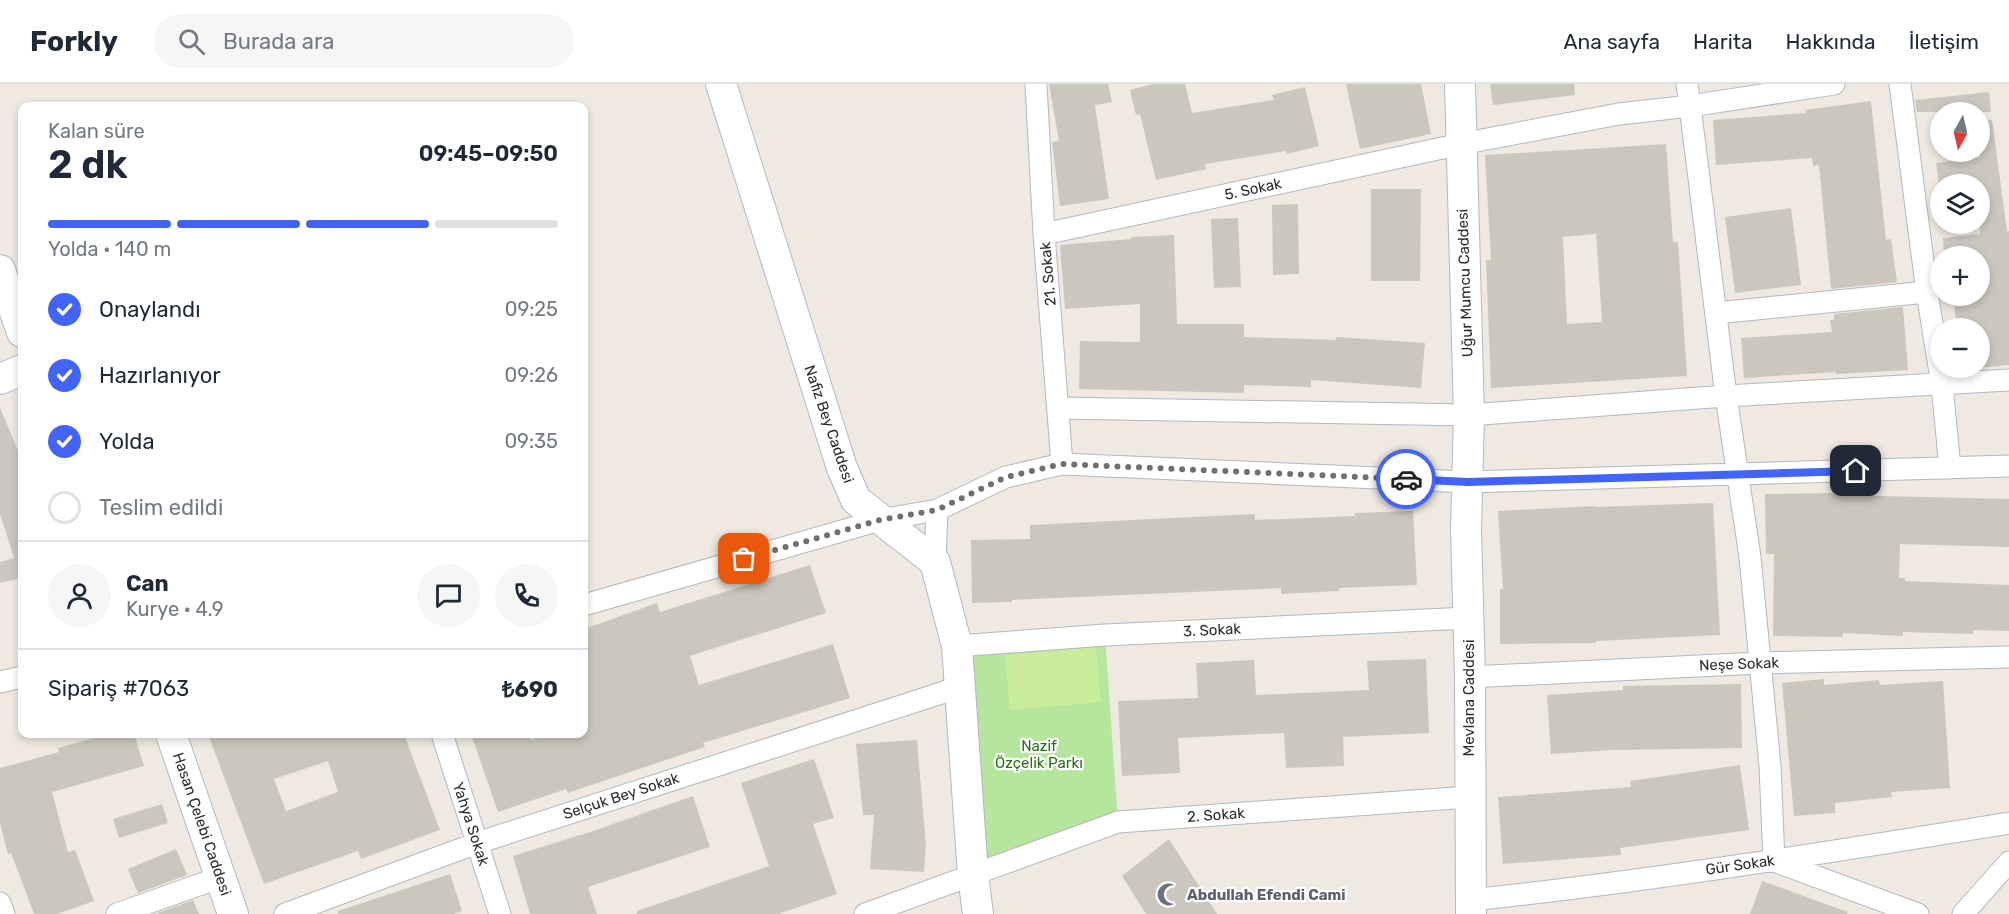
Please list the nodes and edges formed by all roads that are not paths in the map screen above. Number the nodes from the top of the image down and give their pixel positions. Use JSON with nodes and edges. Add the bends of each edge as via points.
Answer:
{"nodes":[{"id":1,"x":721,"y":84,"type":"edge"},
{"id":2,"x":1036,"y":84,"type":"edge"},
{"id":3,"x":1460,"y":84,"type":"edge"},
{"id":4,"x":1687,"y":84,"type":"edge"},
{"id":5,"x":1834,"y":84,"type":"edge"},
{"id":6,"x":1900,"y":84,"type":"edge"},
{"id":7,"x":1690,"y":106,"type":"junction"},
{"id":8,"x":1461,"y":144,"type":"junction"},
{"id":9,"x":1044,"y":234,"type":"junction"},
{"id":10,"x":0,"y":270,"type":"edge"},
{"id":11,"x":1927,"y":292,"type":"junction"},
{"id":12,"x":1716,"y":313,"type":"junction"},
{"id":13,"x":18,"y":321,"type":"edge"},
{"id":14,"x":18,"y":372,"type":"edge"},
{"id":15,"x":0,"y":380,"type":"edge"},
{"id":16,"x":2009,"y":380,"type":"edge"},
{"id":17,"x":1942,"y":385,"type":"junction"},
{"id":18,"x":1726,"y":396,"type":"junction"},
{"id":19,"x":1058,"y":408,"type":"junction"},
{"id":20,"x":1469,"y":415,"type":"junction"},
{"id":21,"x":1062,"y":464,"type":"junction"},
{"id":22,"x":2009,"y":466,"type":"edge"},
{"id":23,"x":1950,"y":468,"type":"junction"},
{"id":24,"x":1738,"y":474,"type":"junction"},
{"id":25,"x":1468,"y":482,"type":"junction"},
{"id":26,"x":937,"y":510,"type":"junction"},
{"id":27,"x":880,"y":520,"type":"junction"},
{"id":28,"x":935,"y":562,"type":"junction"},
{"id":29,"x":588,"y":604,"type":"edge"},
{"id":30,"x":1468,"y":618,"type":"junction"},
{"id":31,"x":957,"y":646,"type":"junction"},
{"id":32,"x":2009,"y":657,"type":"edge"},
{"id":33,"x":1760,"y":663,"type":"junction"},
{"id":34,"x":1470,"y":677,"type":"junction"},
{"id":35,"x":18,"y":678,"type":"edge"},
{"id":36,"x":0,"y":682,"type":"edge"},
{"id":37,"x":960,"y":687,"type":"junction"},
{"id":38,"x":172,"y":738,"type":"edge"},
{"id":39,"x":443,"y":738,"type":"edge"},
{"id":40,"x":1469,"y":797,"type":"junction"},
{"id":41,"x":2009,"y":823,"type":"edge"},
{"id":42,"x":477,"y":843,"type":"junction"},
{"id":43,"x":1774,"y":861,"type":"junction"},
{"id":44,"x":2009,"y":862,"type":"edge"},
{"id":45,"x":973,"y":875,"type":"junction"},
{"id":46,"x":221,"y":877,"type":"junction"},
{"id":47,"x":0,"y":903,"type":"edge"},
{"id":48,"x":1471,"y":907,"type":"edge"},
{"id":49,"x":1967,"y":913,"type":"edge"},
{"id":50,"x":4,"y":914,"type":"edge"},
{"id":51,"x":117,"y":914,"type":"edge"},
{"id":52,"x":233,"y":914,"type":"edge"},
{"id":53,"x":285,"y":914,"type":"edge"},
{"id":54,"x":500,"y":914,"type":"edge"},
{"id":55,"x":865,"y":914,"type":"edge"},
{"id":56,"x":978,"y":914,"type":"edge"},
{"id":57,"x":1918,"y":914,"type":"edge"}],
"edges":[{"from":1,"to":27,"type":"street","name":"Nafiz Bey Caddesi","via":[[842,468],[856,500]]},
{"from":2,"to":9,"type":"street","name":"21. Sokak"},
{"from":3,"to":8,"type":"street","name":"Uğur Mumcu Caddesi"},
{"from":4,"to":7,"type":"street"},
{"from":5,"to":7,"type":"street","name":"5. Sokak"},
{"from":6,"to":11,"type":"street"},
{"from":7,"to":8,"type":"street","name":"5. Sokak","via":[[1619,114]]},
{"from":7,"to":12,"type":"street"},
{"from":8,"to":9,"type":"street","name":"5. Sokak"},
{"from":8,"to":20,"type":"street","name":"Uğur Mumcu Caddesi"},
{"from":9,"to":19,"type":"street","name":"21. Sokak"},
{"from":10,"to":13,"type":"street"},
{"from":11,"to":12,"type":"street"},
{"from":11,"to":17,"type":"street"},
{"from":12,"to":18,"type":"street"},
{"from":14,"to":15,"type":"street"},
{"from":16,"to":17,"type":"street"},
{"from":17,"to":18,"type":"street"},
{"from":17,"to":23,"type":"street"},
{"from":18,"to":20,"type":"street"},
{"from":18,"to":24,"type":"street"},
{"from":19,"to":20,"type":"street"},
{"from":19,"to":21,"type":"street","name":"21. Sokak"},
{"from":20,"to":25,"type":"street","name":"Uğur Mumcu Caddesi"},
{"from":21,"to":25,"type":"street"},
{"from":21,"to":26,"type":"street","via":[[1006,477]]},
{"from":22,"to":23,"type":"street"},
{"from":23,"to":24,"type":"street"},
{"from":24,"to":25,"type":"street"},
{"from":24,"to":33,"type":"street"},
{"from":25,"to":30,"type":"street","name":"Mevlana Caddesi"},
{"from":26,"to":27,"type":"street"},
{"from":26,"to":28,"type":"street"},
{"from":27,"to":28,"type":"street","name":"Nafiz Bey Caddesi"},
{"from":27,"to":29,"type":"street"},
{"from":28,"to":31,"type":"street"},
{"from":30,"to":31,"type":"street","name":"3. Sokak"},
{"from":30,"to":34,"type":"street","name":"Mevlana Caddesi"},
{"from":31,"to":37,"type":"street"},
{"from":32,"to":33,"type":"street","name":"Neşe Sokak"},
{"from":33,"to":34,"type":"street","name":"Neşe Sokak"},
{"from":33,"to":43,"type":"street"},
{"from":34,"to":40,"type":"street","name":"Mevlana Caddesi"},
{"from":35,"to":36,"type":"street"},
{"from":37,"to":42,"type":"street","name":"Selçuk Bey Sokak"},
{"from":37,"to":45,"type":"street"},
{"from":38,"to":46,"type":"street","name":"Hasan Çelebi Caddesi"},
{"from":39,"to":42,"type":"street","name":"Yahya Sokak"},
{"from":40,"to":45,"type":"street","name":"2. Sokak","via":[[1118,822]]},
{"from":40,"to":48,"type":"street","name":"Mevlana Caddesi"},
{"from":41,"to":43,"type":"street","name":"Gür Sokak"},
{"from":42,"to":53,"type":"street","name":"Selçuk Bey Sokak"},
{"from":42,"to":54,"type":"street","name":"Yahya Sokak"},
{"from":43,"to":48,"type":"street","name":"Gür Sokak"},
{"from":43,"to":57,"type":"street"},
{"from":44,"to":49,"type":"street"},
{"from":45,"to":55,"type":"street","name":"2. Sokak"},
{"from":45,"to":56,"type":"street"},
{"from":46,"to":51,"type":"street"},
{"from":46,"to":52,"type":"street","name":"Hasan Çelebi Caddesi"},
{"from":47,"to":50,"type":"street"}]}
